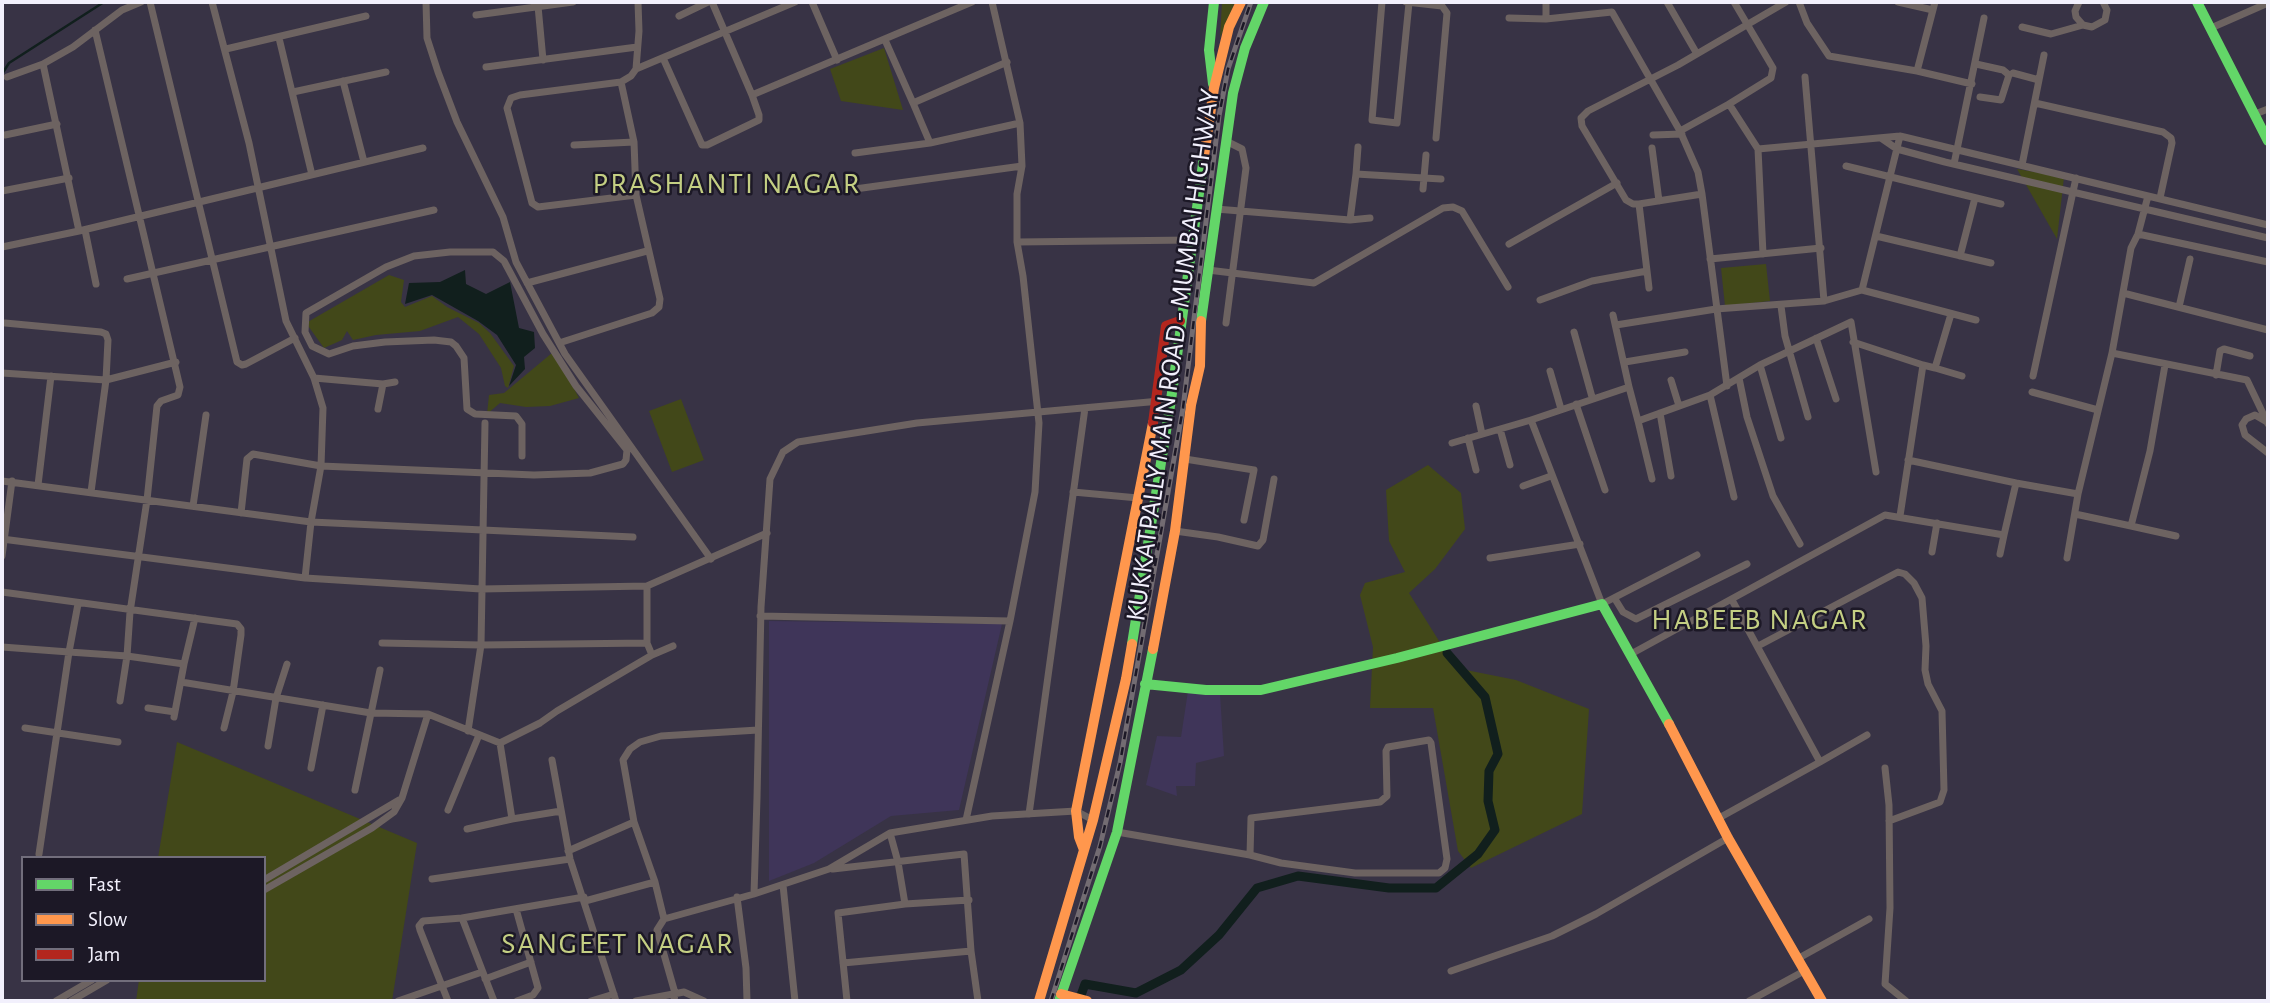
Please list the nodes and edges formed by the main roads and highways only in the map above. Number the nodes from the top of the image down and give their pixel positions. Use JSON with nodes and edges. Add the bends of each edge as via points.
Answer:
{"nodes":[{"id":1,"x":1214,"y":2,"type":"edge"},
{"id":2,"x":1241,"y":2,"type":"edge"},
{"id":3,"x":1264,"y":2,"type":"edge"},
{"id":4,"x":2197,"y":2,"type":"edge"},
{"id":5,"x":1214,"y":88,"type":"junction"},
{"id":6,"x":2268,"y":141,"type":"edge"},
{"id":7,"x":1180,"y":321,"type":"junction"},
{"id":8,"x":1147,"y":541,"type":"junction"},
{"id":9,"x":1172,"y":545,"type":"junction"},
{"id":10,"x":1145,"y":684,"type":"junction"},
{"id":11,"x":1084,"y":850,"type":"junction"},
{"id":12,"x":1060,"y":998,"type":"edge"},
{"id":13,"x":1039,"y":1001,"type":"edge"},
{"id":14,"x":1087,"y":1001,"type":"edge"},
{"id":15,"x":1822,"y":1001,"type":"edge"}],
"edges":[{"from":1,"to":5,"type":"main road","via":[[1209,50]]},
{"from":2,"to":5,"type":"main road","name":"KUKKATPALLY MAIN ROAD - MUMBAI HIGHWAY","via":[[1229,27]]},
{"from":3,"to":9,"type":"main road","name":"KUKKATPALLY MAIN ROAD - MUMBAI HIGHWAY","via":[[1233,93],[1201,323],[1200,366]]},
{"from":4,"to":6,"type":"main road"},
{"from":5,"to":7,"type":"main road","name":"KUKKATPALLY MAIN ROAD - MUMBAI HIGHWAY"},
{"from":7,"to":8,"type":"main road","name":"KUKKATPALLY MAIN ROAD - MUMBAI HIGHWAY"},
{"from":7,"to":11,"type":"main road","via":[[1166,326],[1157,401],[1076,811]]},
{"from":8,"to":9,"type":"main road"},
{"from":8,"to":11,"type":"main road","name":"KUKKATPALLY MAIN ROAD - MUMBAI HIGHWAY","via":[[1126,679]]},
{"from":9,"to":10,"type":"main road","name":"KUKKATPALLY MAIN ROAD - MUMBAI HIGHWAY"},
{"from":10,"to":12,"type":"main road","name":"KUKKATPALLY MAIN ROAD - MUMBAI HIGHWAY","via":[[1117,832]]},
{"from":10,"to":15,"type":"main road","via":[[1261,690],[1602,604]]},
{"from":11,"to":13,"type":"main road","name":"KUKKATPALLY MAIN ROAD - MUMBAI HIGHWAY"},
{"from":12,"to":14,"type":"main road"}]}
